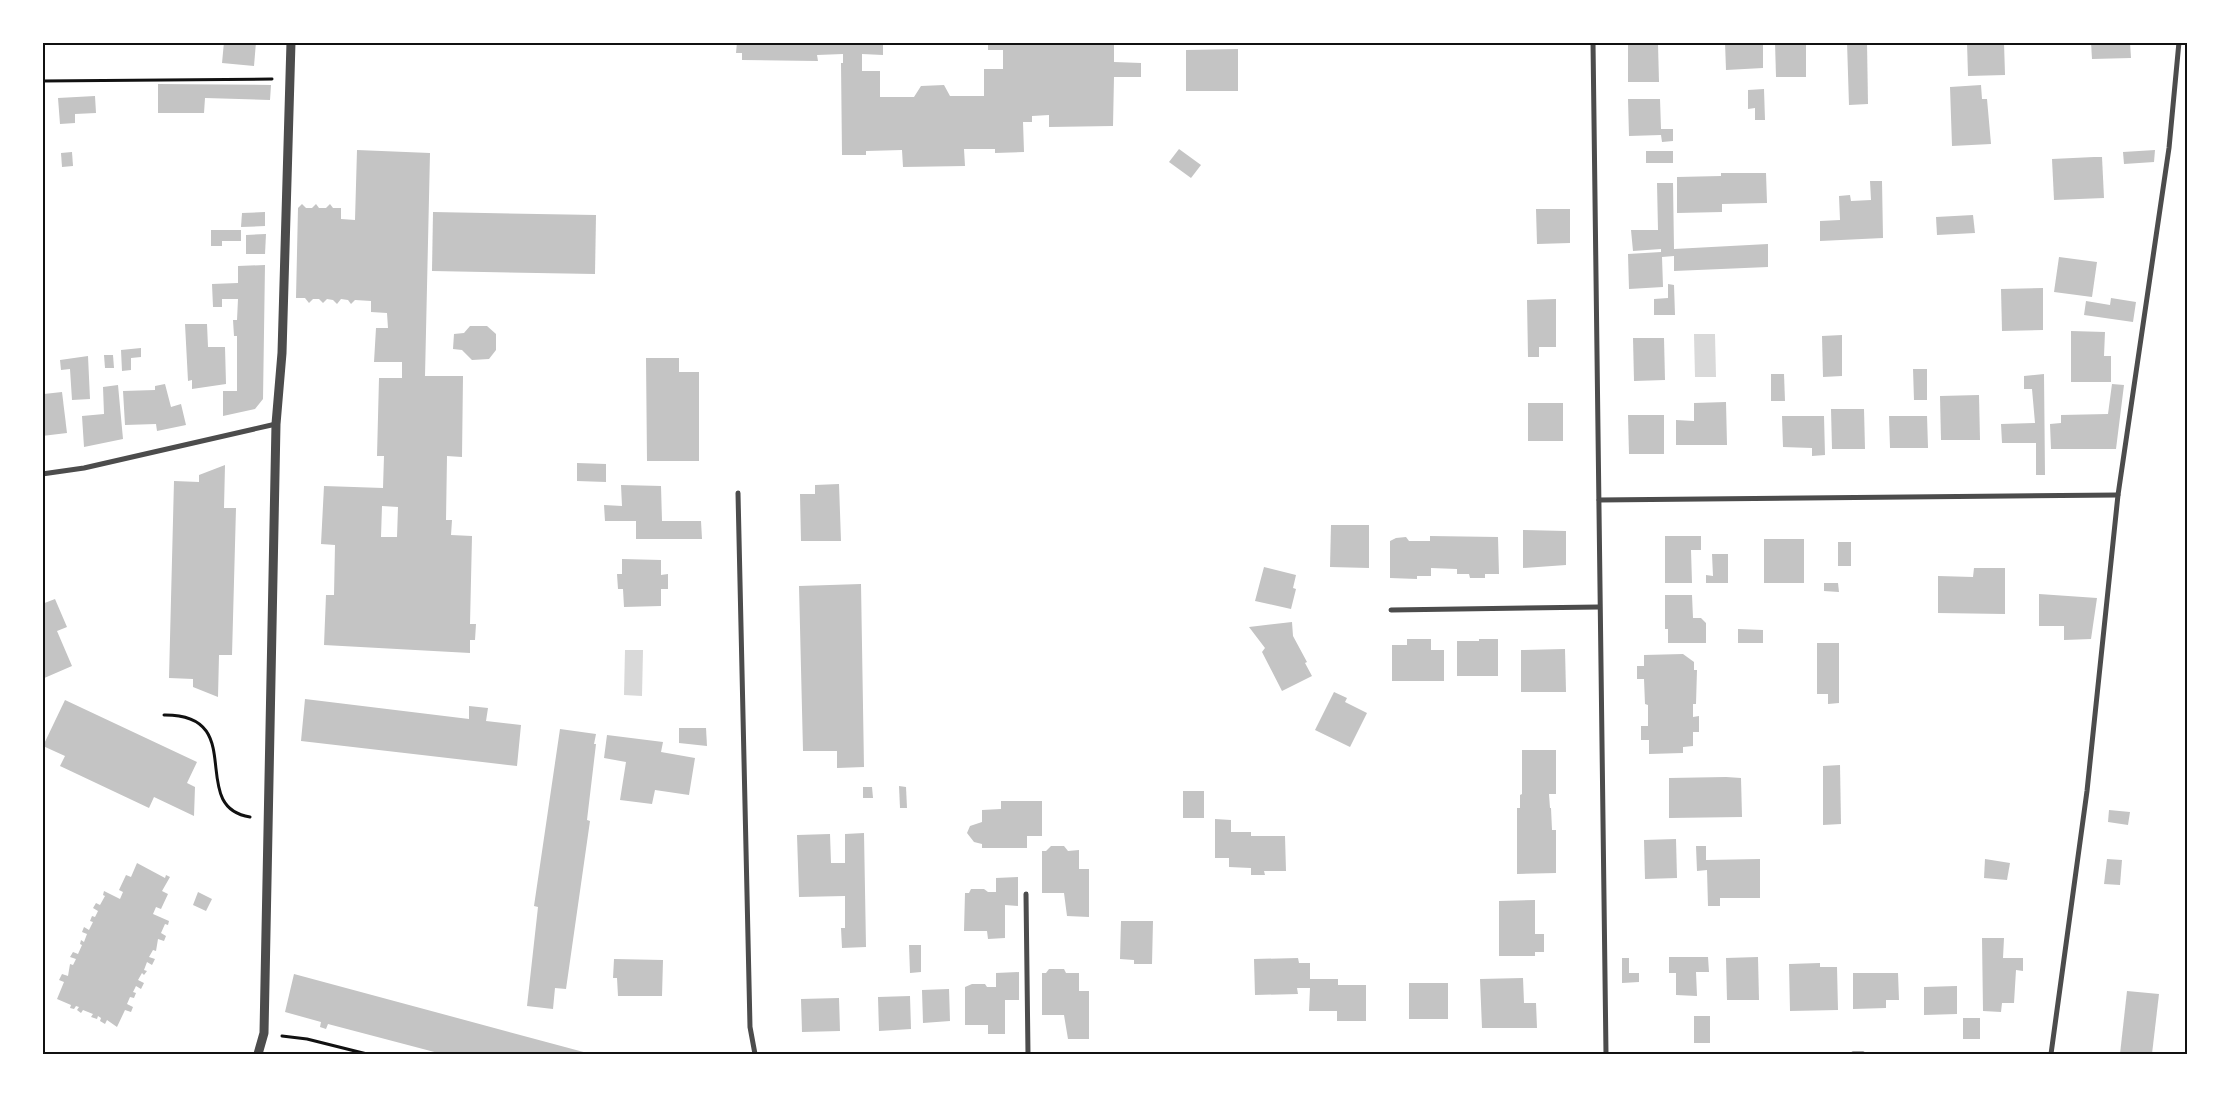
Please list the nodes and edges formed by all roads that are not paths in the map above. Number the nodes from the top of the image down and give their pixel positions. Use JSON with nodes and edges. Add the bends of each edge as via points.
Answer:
{"nodes":[{"id":1,"x":291,"y":42,"type":"edge"},
{"id":2,"x":1593,"y":42,"type":"edge"},
{"id":3,"x":2179,"y":42,"type":"edge"},
{"id":4,"x":276,"y":424,"type":"junction"},
{"id":5,"x":42,"y":474,"type":"edge"},
{"id":6,"x":738,"y":493,"type":"dead end"},
{"id":7,"x":2118,"y":495,"type":"junction"},
{"id":8,"x":1599,"y":500,"type":"junction"},
{"id":9,"x":1599,"y":607,"type":"junction"},
{"id":10,"x":1391,"y":610,"type":"dead end"},
{"id":11,"x":1026,"y":894,"type":"dead end"},
{"id":12,"x":258,"y":1054,"type":"edge"},
{"id":13,"x":755,"y":1054,"type":"edge"},
{"id":14,"x":1028,"y":1054,"type":"edge"},
{"id":15,"x":1606,"y":1054,"type":"edge"},
{"id":16,"x":1854,"y":1054,"type":"edge"},
{"id":17,"x":1863,"y":1054,"type":"edge"},
{"id":18,"x":2051,"y":1054,"type":"edge"}],
"edges":[{"from":1,"to":4,"type":"street","via":[[282,353]]},
{"from":2,"to":8,"type":"street"},
{"from":3,"to":7,"type":"street","via":[[2169,148]]},
{"from":4,"to":5,"type":"street","via":[[84,468]]},
{"from":4,"to":12,"type":"street","via":[[264,1033]]},
{"from":6,"to":13,"type":"street","via":[[750,1027]]},
{"from":7,"to":8,"type":"street"},
{"from":7,"to":18,"type":"street","via":[[2087,791]]},
{"from":8,"to":9,"type":"street"},
{"from":9,"to":10,"type":"street"},
{"from":9,"to":15,"type":"street"},
{"from":11,"to":14,"type":"street"},
{"from":16,"to":17,"type":"street"}]}
